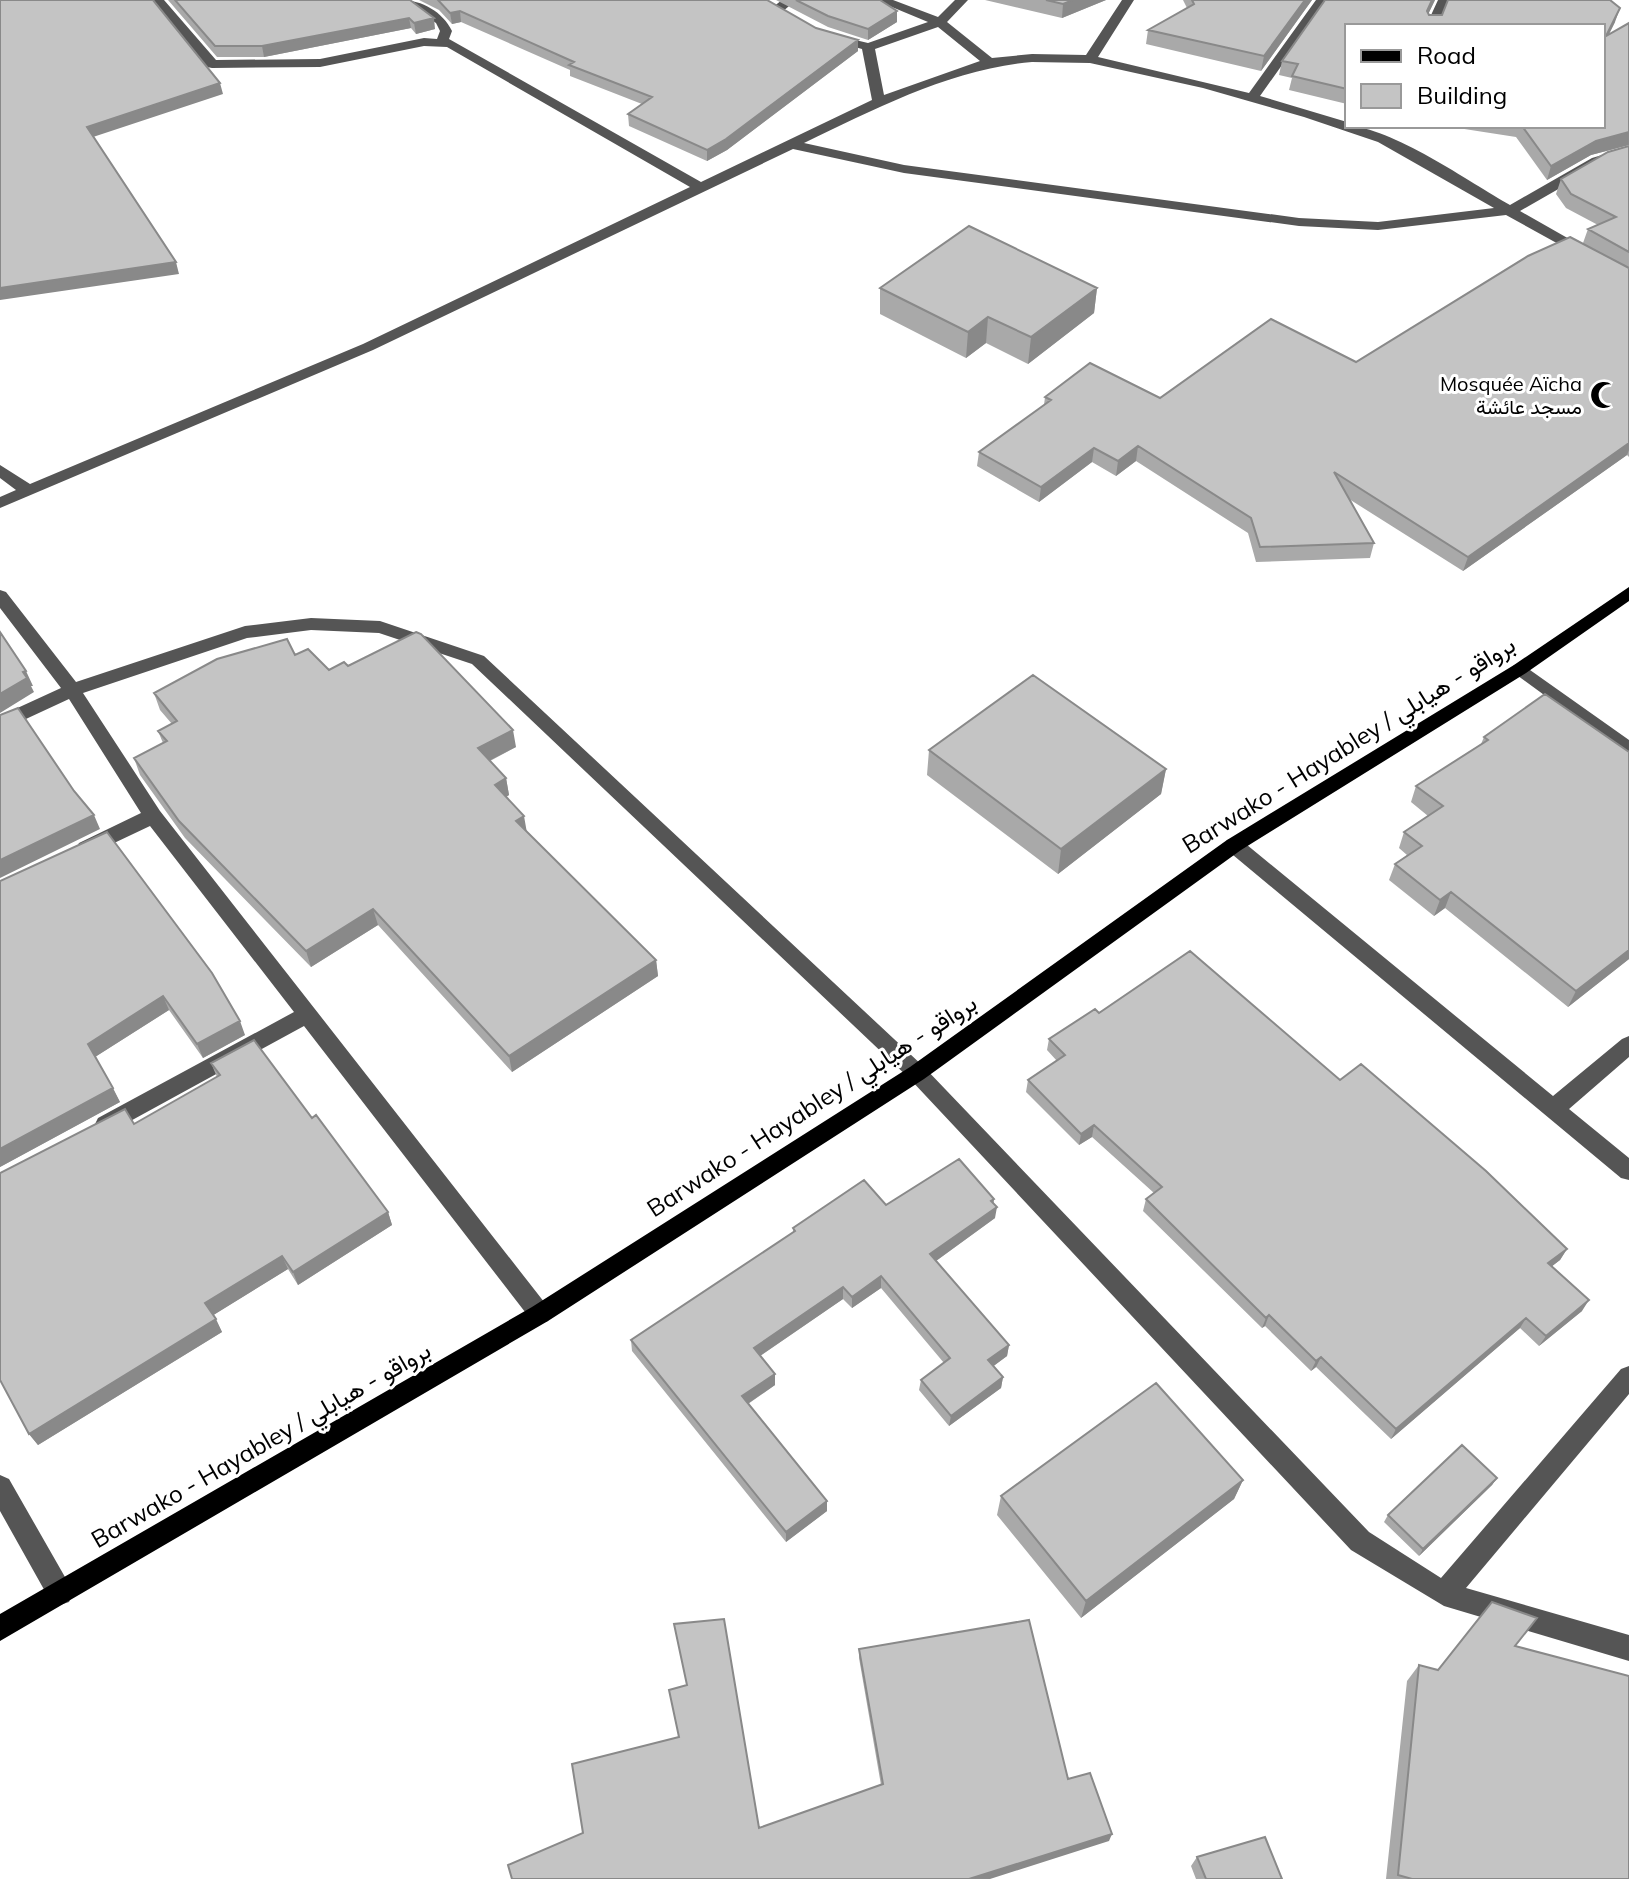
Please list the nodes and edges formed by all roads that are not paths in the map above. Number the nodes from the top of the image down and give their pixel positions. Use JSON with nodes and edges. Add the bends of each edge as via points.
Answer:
{"nodes":[{"id":1,"x":157,"y":0,"type":"edge"},
{"id":2,"x":407,"y":0,"type":"edge"},
{"id":3,"x":790,"y":0,"type":"edge"},
{"id":4,"x":881,"y":0,"type":"edge"},
{"id":5,"x":962,"y":0,"type":"edge"},
{"id":6,"x":1128,"y":0,"type":"edge"},
{"id":7,"x":1322,"y":0,"type":"edge"},
{"id":8,"x":1444,"y":0,"type":"edge"},
{"id":9,"x":778,"y":10,"type":"edge"},
{"id":10,"x":940,"y":22,"type":"junction"},
{"id":11,"x":1433,"y":24,"type":"edge"},
{"id":12,"x":822,"y":33,"type":"edge"},
{"id":13,"x":442,"y":41,"type":"junction"},
{"id":14,"x":868,"y":47,"type":"junction"},
{"id":15,"x":1090,"y":59,"type":"junction"},
{"id":16,"x":989,"y":62,"type":"junction"},
{"id":17,"x":1252,"y":98,"type":"junction"},
{"id":18,"x":879,"y":102,"type":"junction"},
{"id":19,"x":1345,"y":122,"type":"edge"},
{"id":20,"x":1386,"y":132,"type":"edge"},
{"id":21,"x":790,"y":144,"type":"junction"},
{"id":22,"x":1629,"y":151,"type":"edge"},
{"id":23,"x":701,"y":188,"type":"junction"},
{"id":24,"x":1512,"y":210,"type":"junction"},
{"id":25,"x":1629,"y":279,"type":"edge"},
{"id":26,"x":0,"y":470,"type":"edge"},
{"id":27,"x":28,"y":491,"type":"junction"},
{"id":28,"x":0,"y":503,"type":"edge"},
{"id":29,"x":1629,"y":593,"type":"edge"},
{"id":30,"x":0,"y":596,"type":"edge"},
{"id":31,"x":1520,"y":669,"type":"junction"},
{"id":32,"x":72,"y":690,"type":"junction"},
{"id":33,"x":0,"y":724,"type":"edge"},
{"id":34,"x":1629,"y":750,"type":"edge"},
{"id":35,"x":153,"y":816,"type":"junction"},
{"id":36,"x":1234,"y":845,"type":"junction"},
{"id":37,"x":69,"y":857,"type":"edge"},
{"id":38,"x":309,"y":1014,"type":"junction"},
{"id":39,"x":1629,"y":1045,"type":"edge"},
{"id":40,"x":917,"y":1073,"type":"junction"},
{"id":41,"x":1552,"y":1110,"type":"junction"},
{"id":42,"x":84,"y":1135,"type":"edge"},
{"id":43,"x":1629,"y":1171,"type":"edge"},
{"id":44,"x":540,"y":1314,"type":"junction"},
{"id":45,"x":1629,"y":1377,"type":"edge"},
{"id":46,"x":0,"y":1487,"type":"edge"},
{"id":47,"x":60,"y":1593,"type":"junction"},
{"id":48,"x":1444,"y":1594,"type":"junction"},
{"id":49,"x":0,"y":1628,"type":"edge"},
{"id":50,"x":1629,"y":1648,"type":"edge"}],
"edges":[{"from":1,"to":13,"type":"street","via":[[212,64],[320,63]]},
{"from":2,"to":13,"type":"street","via":[[441,21],[446,31]]},
{"from":3,"to":9,"type":"street"},
{"from":4,"to":10,"type":"street"},
{"from":5,"to":10,"type":"street"},
{"from":6,"to":15,"type":"street"},
{"from":7,"to":17,"type":"street"},
{"from":8,"to":11,"type":"street"},
{"from":10,"to":14,"type":"street"},
{"from":10,"to":16,"type":"street"},
{"from":12,"to":14,"type":"street"},
{"from":13,"to":23,"type":"street"},
{"from":14,"to":18,"type":"street"},
{"from":15,"to":16,"type":"street"},
{"from":15,"to":17,"type":"street"},
{"from":16,"to":18,"type":"street"},
{"from":17,"to":19,"type":"street"},
{"from":18,"to":21,"type":"street"},
{"from":20,"to":24,"type":"street"},
{"from":21,"to":23,"type":"street"},
{"from":21,"to":24,"type":"street","via":[[884,166],[1299,222],[1378,226]]},
{"from":22,"to":24,"type":"street","via":[[1597,161]]},
{"from":23,"to":27,"type":"street","via":[[368,347]]},
{"from":24,"to":25,"type":"street"},
{"from":26,"to":27,"type":"street"},
{"from":27,"to":28,"type":"street"},
{"from":29,"to":31,"type":"main road","name":"Barwako - Hayabley / برواقو - هيابلي"},
{"from":30,"to":32,"type":"street"},
{"from":31,"to":34,"type":"street"},
{"from":31,"to":36,"type":"main road","name":"Barwako - Hayabley / برواقو - هيابلي"},
{"from":32,"to":33,"type":"street"},
{"from":32,"to":35,"type":"street"},
{"from":32,"to":40,"type":"street","via":[[245,632],[311,624],[380,627],[478,660]]},
{"from":35,"to":37,"type":"street"},
{"from":35,"to":38,"type":"street"},
{"from":36,"to":40,"type":"main road","name":"Barwako - Hayabley / برواقو - هيابلي"},
{"from":36,"to":41,"type":"street"},
{"from":38,"to":42,"type":"street"},
{"from":38,"to":44,"type":"street"},
{"from":39,"to":41,"type":"street"},
{"from":40,"to":44,"type":"main road","name":"Barwako - Hayabley / برواقو - هيابلي"},
{"from":40,"to":48,"type":"street","via":[[1360,1541]]},
{"from":41,"to":43,"type":"street"},
{"from":44,"to":47,"type":"main road","name":"Barwako - Hayabley / برواقو - هيابلي"},
{"from":45,"to":48,"type":"street"},
{"from":46,"to":47,"type":"street"},
{"from":47,"to":49,"type":"main road","name":"Barwako - Hayabley / برواقو - هيابلي"},
{"from":48,"to":50,"type":"street"}]}
